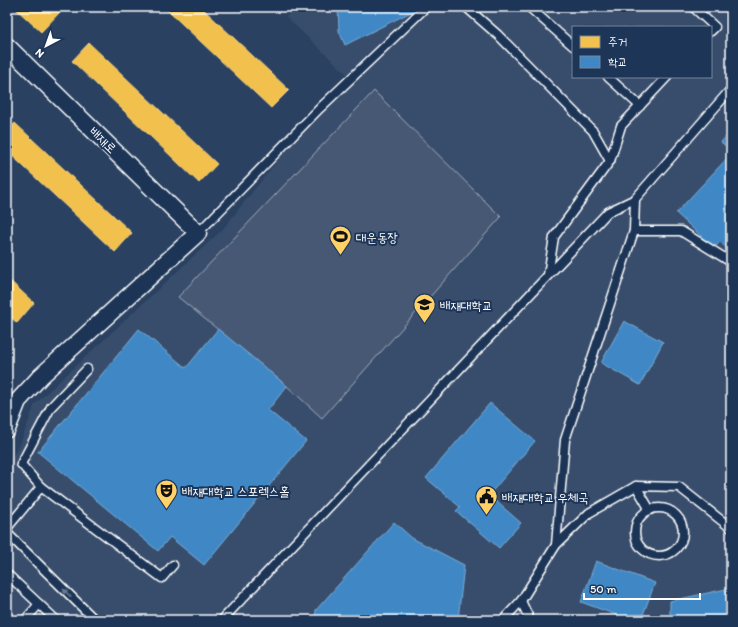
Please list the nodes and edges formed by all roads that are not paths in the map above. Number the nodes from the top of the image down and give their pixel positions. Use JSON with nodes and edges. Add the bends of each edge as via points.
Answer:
{"nodes":[{"id":1,"x":426,"y":7,"type":"edge"},
{"id":2,"x":466,"y":7,"type":"edge"},
{"id":3,"x":529,"y":7,"type":"edge"},
{"id":4,"x":693,"y":7,"type":"edge"},
{"id":5,"x":712,"y":30,"type":"edge"},
{"id":6,"x":572,"y":45,"type":"edge"},
{"id":7,"x":7,"y":46,"type":"edge"},
{"id":8,"x":609,"y":78,"type":"edge"},
{"id":9,"x":666,"y":78,"type":"edge"},
{"id":10,"x":731,"y":88,"type":"edge"},
{"id":11,"x":640,"y":106,"type":"junction"},
{"id":12,"x":610,"y":161,"type":"junction"},
{"id":13,"x":635,"y":199,"type":"junction"},
{"id":14,"x":634,"y":231,"type":"junction"},
{"id":15,"x":198,"y":233,"type":"junction"},
{"id":16,"x":731,"y":262,"type":"edge"},
{"id":17,"x":548,"y":275,"type":"junction"},
{"id":18,"x":87,"y":369,"type":"dead end"},
{"id":19,"x":7,"y":429,"type":"edge"},
{"id":20,"x":636,"y":486,"type":"junction"},
{"id":21,"x":40,"y":487,"type":"junction"},
{"id":22,"x":650,"y":510,"type":"junction"},
{"id":23,"x":7,"y":528,"type":"edge"},
{"id":24,"x":731,"y":528,"type":"edge"},
{"id":25,"x":7,"y":533,"type":"edge"},
{"id":26,"x":556,"y":545,"type":"junction"},
{"id":27,"x":173,"y":565,"type":"dead end"},
{"id":28,"x":7,"y":574,"type":"edge"},
{"id":29,"x":521,"y":601,"type":"junction"},
{"id":30,"x":39,"y":604,"type":"junction"},
{"id":31,"x":226,"y":618,"type":"edge"},
{"id":32,"x":25,"y":620,"type":"edge"},
{"id":33,"x":56,"y":620,"type":"edge"},
{"id":34,"x":95,"y":620,"type":"edge"},
{"id":35,"x":503,"y":620,"type":"edge"},
{"id":36,"x":530,"y":620,"type":"edge"}],
"edges":[{"from":1,"to":15,"type":"lane","via":[[320,108]]},
{"from":2,"to":12,"type":"lane","via":[[498,35],[593,131]]},
{"from":3,"to":6,"type":"lane"},
{"from":4,"to":5,"type":"lane","via":[[715,27]]},
{"from":7,"to":15,"type":"street","name":"배재로"},
{"from":8,"to":11,"type":"lane"},
{"from":9,"to":11,"type":"lane"},
{"from":10,"to":13,"type":"lane"},
{"from":11,"to":12,"type":"lane","via":[[620,126]]},
{"from":12,"to":17,"type":"lane","via":[[554,237]]},
{"from":13,"to":14,"type":"lane"},
{"from":13,"to":17,"type":"lane","via":[[608,212]]},
{"from":14,"to":16,"type":"lane","via":[[681,231]]},
{"from":14,"to":26,"type":"lane","via":[[565,440]]},
{"from":15,"to":19,"type":"street","via":[[41,376],[18,401]]},
{"from":17,"to":31,"type":"lane"},
{"from":18,"to":21,"type":"lane","via":[[51,407],[21,464]]},
{"from":20,"to":22,"type":"lane"},
{"from":20,"to":24,"type":"lane","via":[[679,487]]},
{"from":20,"to":26,"type":"lane","via":[[589,513]]},
{"from":21,"to":23,"type":"lane"},
{"from":21,"to":27,"type":"lane","via":[[162,578]]},
{"from":22,"to":22,"type":"lane","via":[[638,521],[635,536],[638,544],[650,555],[666,556],[678,547],[682,540],[682,524],[672,512],[657,508]]},
{"from":34,"to":25,"type":"lane","one_way":true},
{"from":26,"to":29,"type":"lane"},
{"from":28,"to":30,"type":"lane"},
{"from":29,"to":35,"type":"lane"},
{"from":29,"to":36,"type":"lane"},
{"from":30,"to":32,"type":"lane"},
{"from":30,"to":33,"type":"lane"}]}
